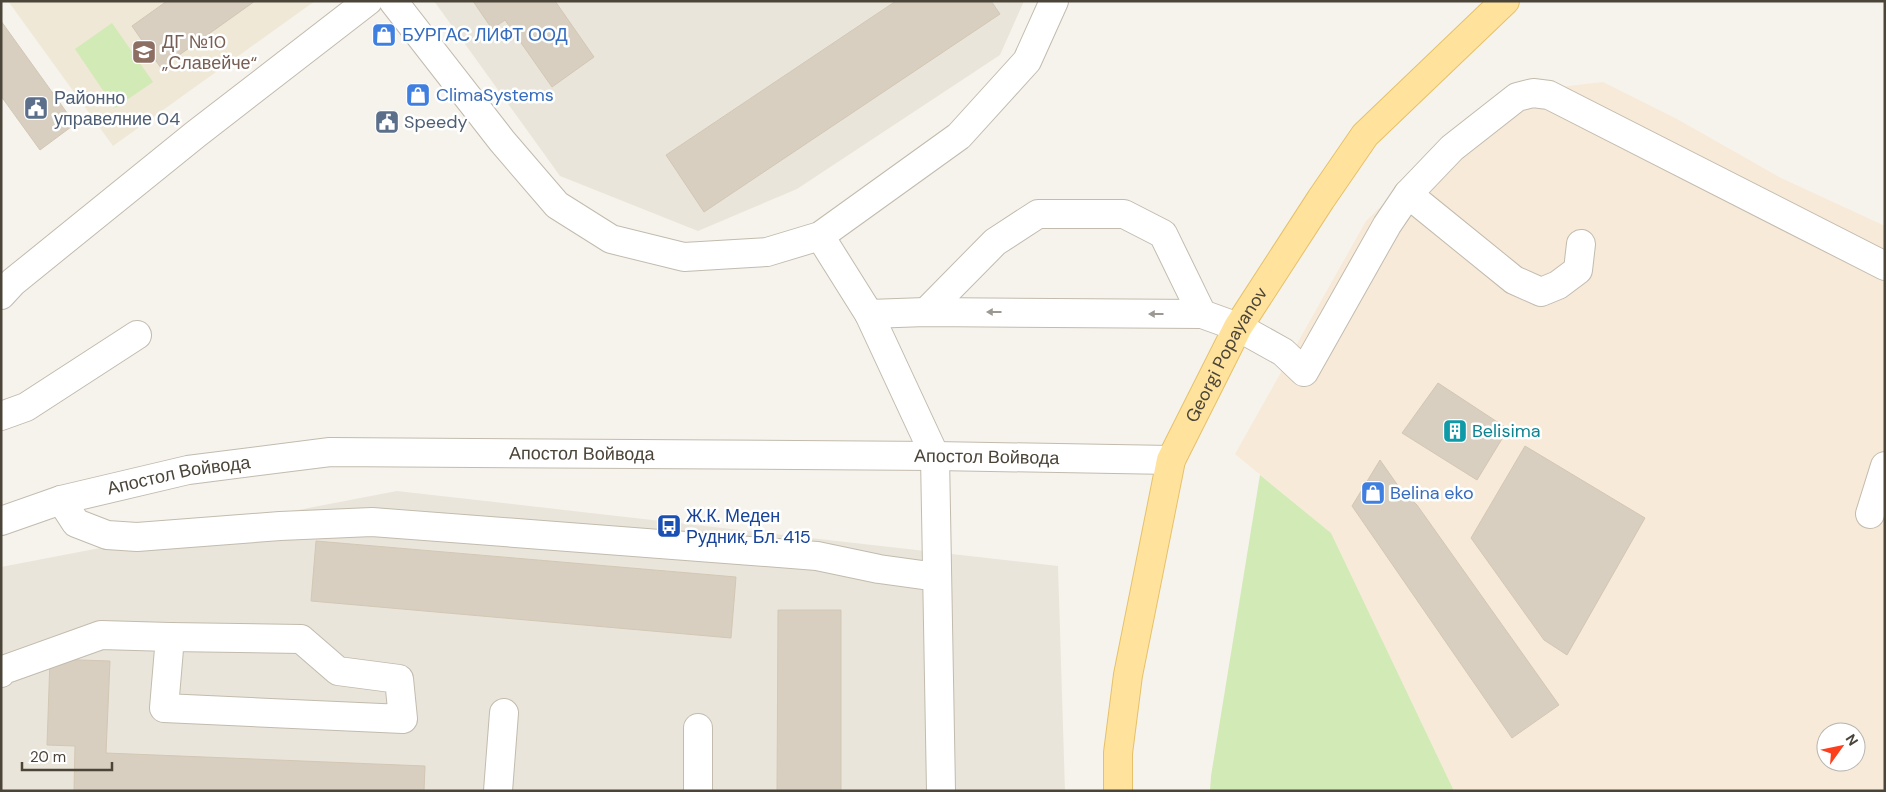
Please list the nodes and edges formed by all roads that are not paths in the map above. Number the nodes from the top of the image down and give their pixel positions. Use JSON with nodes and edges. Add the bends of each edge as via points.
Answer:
{"nodes":[{"id":1,"x":368,"y":1,"type":"edge"},
{"id":2,"x":393,"y":1,"type":"edge"},
{"id":3,"x":1054,"y":1,"type":"edge"},
{"id":4,"x":1505,"y":1,"type":"edge"},
{"id":5,"x":1408,"y":194,"type":"junction"},
{"id":6,"x":820,"y":236,"type":"junction"},
{"id":7,"x":1581,"y":244,"type":"dead end"},
{"id":8,"x":1885,"y":266,"type":"edge"},
{"id":9,"x":1,"y":295,"type":"edge"},
{"id":10,"x":926,"y":312,"type":"junction"},
{"id":11,"x":869,"y":314,"type":"junction"},
{"id":12,"x":1202,"y":314,"type":"junction"},
{"id":13,"x":1238,"y":327,"type":"junction"},
{"id":14,"x":137,"y":335,"type":"dead end"},
{"id":15,"x":1,"y":416,"type":"edge"},
{"id":16,"x":935,"y":456,"type":"junction"},
{"id":17,"x":1171,"y":460,"type":"junction"},
{"id":18,"x":1885,"y":466,"type":"edge"},
{"id":19,"x":61,"y":500,"type":"junction"},
{"id":20,"x":1870,"y":514,"type":"dead end"},
{"id":21,"x":1,"y":521,"type":"edge"},
{"id":22,"x":937,"y":577,"type":"junction"},
{"id":23,"x":170,"y":636,"type":"junction"},
{"id":24,"x":1,"y":673,"type":"edge"},
{"id":25,"x":504,"y":713,"type":"dead end"},
{"id":26,"x":698,"y":728,"type":"dead end"},
{"id":27,"x":498,"y":791,"type":"edge"},
{"id":28,"x":698,"y":791,"type":"edge"},
{"id":29,"x":941,"y":791,"type":"edge"},
{"id":30,"x":1118,"y":791,"type":"edge"}],
"edges":[{"from":1,"to":9,"type":"street","via":[[196,134]]},
{"from":2,"to":6,"type":"street","via":[[502,141],[557,205],[611,239],[684,257],[767,252]]},
{"from":3,"to":6,"type":"street","via":[[1027,61],[959,136]]},
{"from":4,"to":13,"type":"main road","name":"Georgi Popayanov","via":[[1365,135]]},
{"from":5,"to":7,"type":"street","via":[[1514,280],[1540,292],[1558,285],[1578,270]]},
{"from":5,"to":8,"type":"street","via":[[1452,148],[1517,97],[1532,92],[1549,95]]},
{"from":5,"to":13,"type":"street","via":[[1304,372],[1283,352]]},
{"from":6,"to":11,"type":"street"},
{"from":10,"to":11,"type":"street"},
{"from":12,"to":10,"type":"street","one_way":true},
{"from":10,"to":12,"type":"street","via":[[995,242],[1038,214],[1124,214],[1163,234]]},
{"from":11,"to":16,"type":"street"},
{"from":12,"to":13,"type":"street"},
{"from":13,"to":17,"type":"main road","name":"Georgi Popayanov"},
{"from":14,"to":15,"type":"street","via":[[26,407]]},
{"from":16,"to":17,"type":"street","name":"Апостол Войвода"},
{"from":16,"to":19,"type":"street","name":"Апостол Войвода","via":[[330,452],[188,470]]},
{"from":16,"to":22,"type":"street"},
{"from":17,"to":30,"type":"main road","name":"Georgi Popayanov","via":[[1128,675],[1118,753]]},
{"from":18,"to":20,"type":"street"},
{"from":19,"to":21,"type":"street","name":"Апостол Войвода"},
{"from":19,"to":22,"type":"street","via":[[76,522],[107,536],[137,537],[372,522],[817,556]]},
{"from":22,"to":29,"type":"street"},
{"from":23,"to":23,"type":"street","via":[[301,639],[338,671],[399,679],[403,719],[164,708]]},
{"from":23,"to":24,"type":"street","via":[[101,635]]},
{"from":25,"to":27,"type":"street"},
{"from":26,"to":28,"type":"street"}]}
